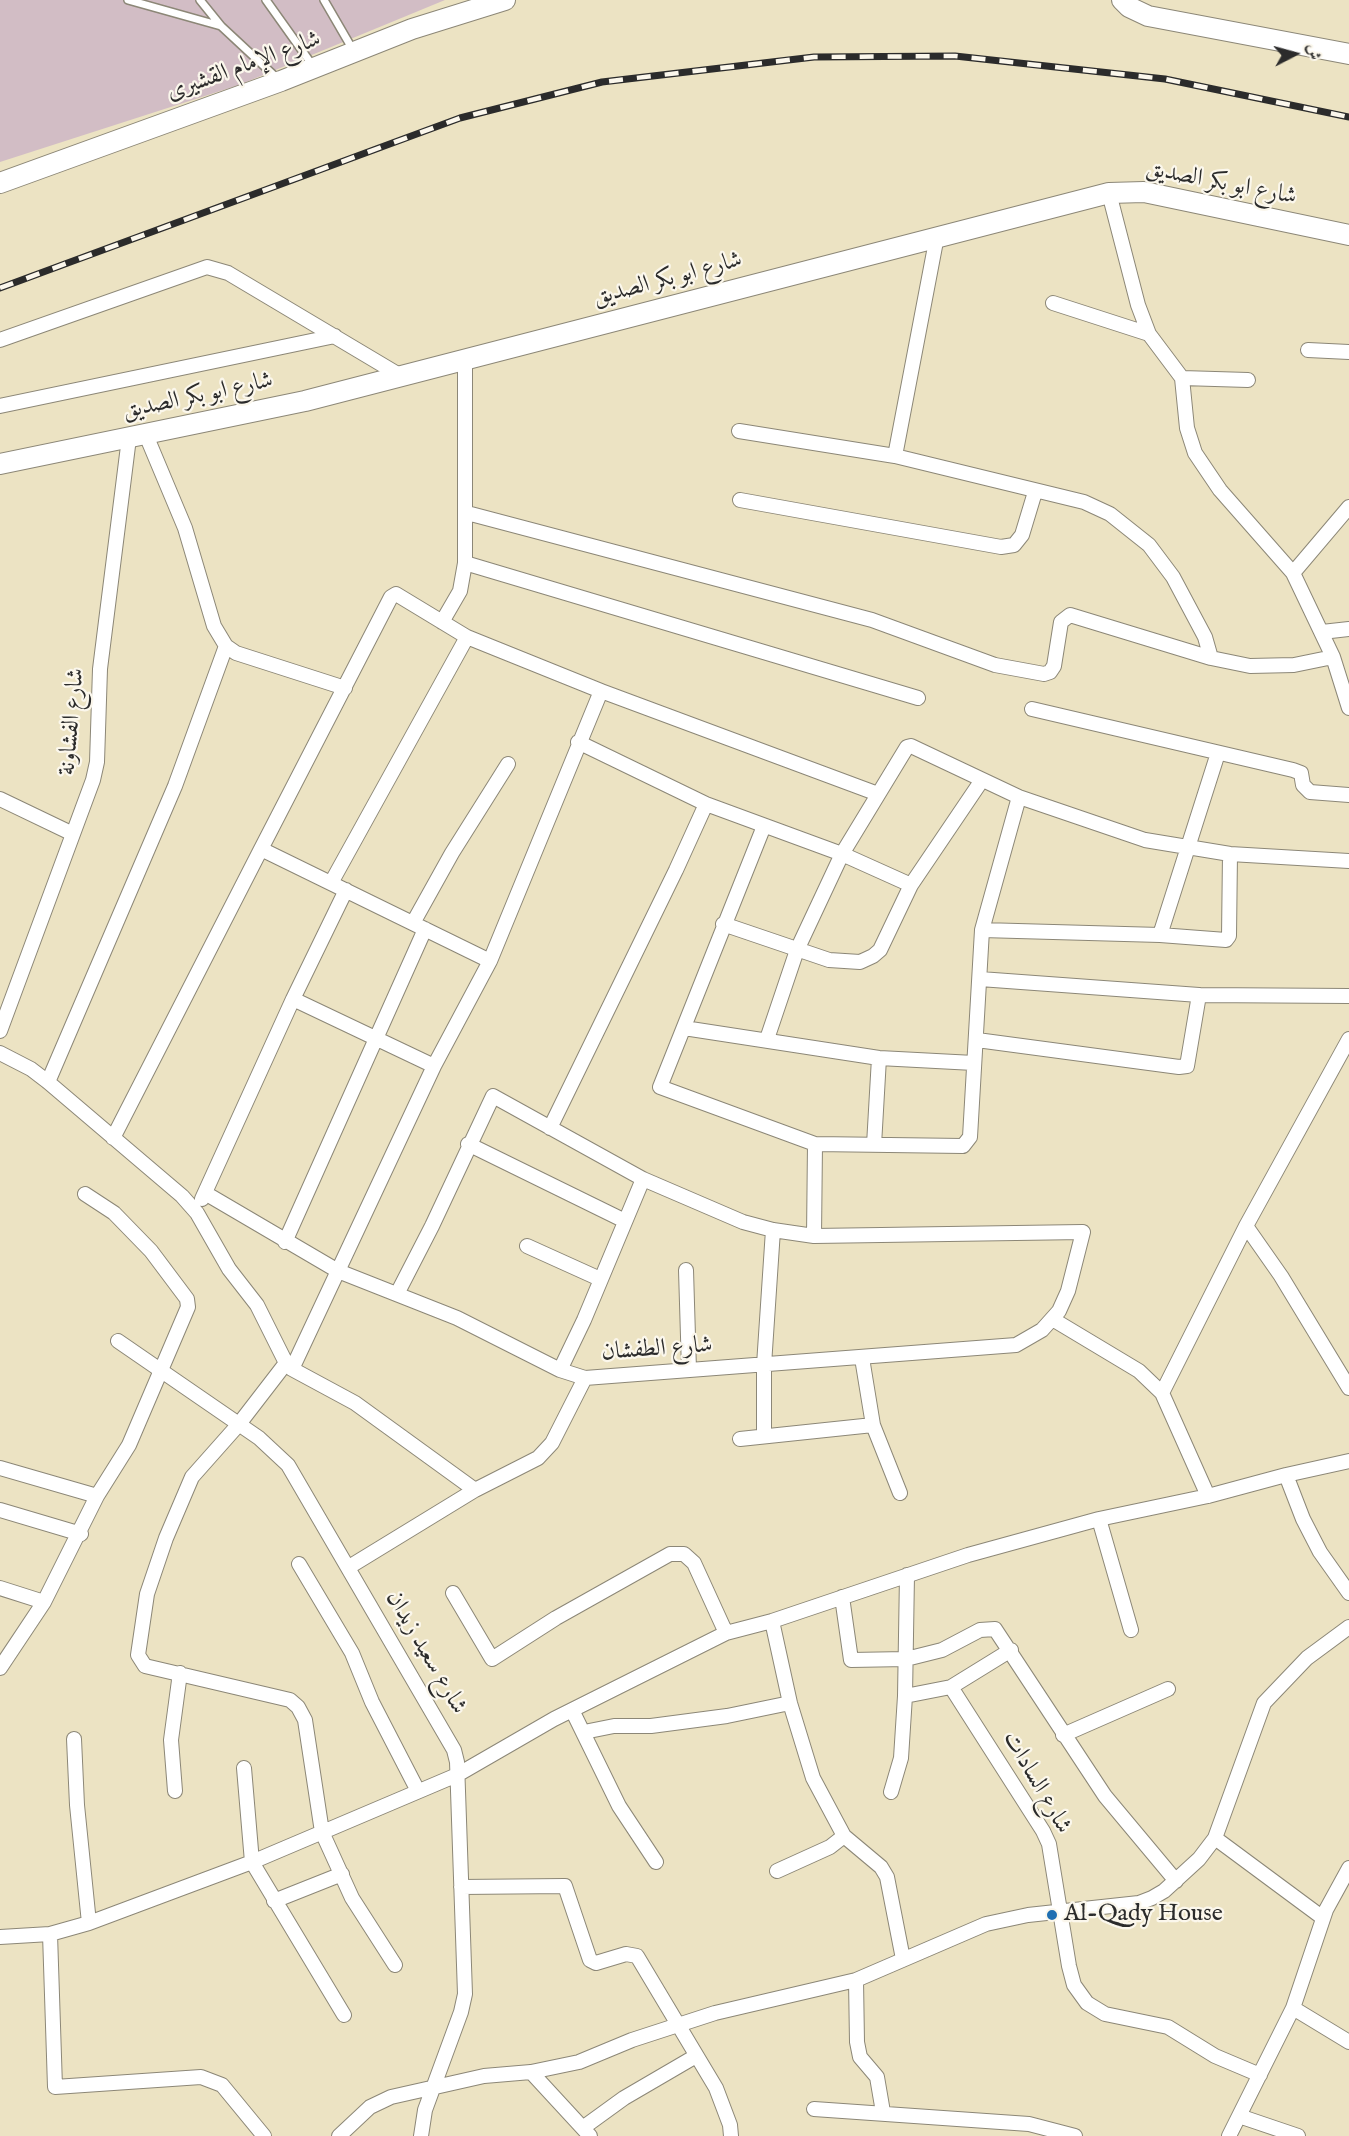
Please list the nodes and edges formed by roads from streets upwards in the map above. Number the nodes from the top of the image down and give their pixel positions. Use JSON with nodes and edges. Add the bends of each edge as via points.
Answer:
{"nodes":[{"id":1,"x":505,"y":0,"type":"edge"},
{"id":2,"x":1122,"y":0,"type":"edge"},
{"id":3,"x":1349,"y":54,"type":"edge"},
{"id":4,"x":0,"y":183,"type":"edge"},
{"id":5,"x":1109,"y":193,"type":"junction"},
{"id":6,"x":1349,"y":235,"type":"edge"},
{"id":7,"x":936,"y":236,"type":"junction"},
{"id":8,"x":1053,"y":303,"type":"dead end"},
{"id":9,"x":1149,"y":334,"type":"junction"},
{"id":10,"x":335,"y":336,"type":"junction"},
{"id":11,"x":0,"y":340,"type":"edge"},
{"id":12,"x":1308,"y":350,"type":"dead end"},
{"id":13,"x":1349,"y":352,"type":"edge"},
{"id":14,"x":465,"y":359,"type":"junction"},
{"id":15,"x":401,"y":376,"type":"junction"},
{"id":16,"x":1182,"y":378,"type":"junction"},
{"id":17,"x":1248,"y":380,"type":"dead end"},
{"id":18,"x":0,"y":406,"type":"edge"},
{"id":19,"x":739,"y":432,"type":"dead end"},
{"id":20,"x":137,"y":436,"type":"junction"},
{"id":21,"x":895,"y":456,"type":"junction"},
{"id":22,"x":0,"y":464,"type":"edge"},
{"id":23,"x":1035,"y":492,"type":"junction"},
{"id":24,"x":740,"y":500,"type":"dead end"},
{"id":25,"x":1349,"y":507,"type":"edge"},
{"id":26,"x":467,"y":513,"type":"junction"},
{"id":27,"x":465,"y":563,"type":"junction"},
{"id":28,"x":1293,"y":573,"type":"junction"},
{"id":29,"x":442,"y":622,"type":"junction"},
{"id":30,"x":1349,"y":629,"type":"edge"},
{"id":31,"x":1322,"y":632,"type":"junction"},
{"id":32,"x":466,"y":637,"type":"junction"},
{"id":33,"x":226,"y":646,"type":"junction"},
{"id":34,"x":1333,"y":657,"type":"junction"},
{"id":35,"x":1211,"y":658,"type":"junction"},
{"id":36,"x":345,"y":688,"type":"junction"},
{"id":37,"x":601,"y":691,"type":"junction"},
{"id":38,"x":918,"y":698,"type":"dead end"},
{"id":39,"x":1349,"y":708,"type":"edge"},
{"id":40,"x":1032,"y":709,"type":"dead end"},
{"id":41,"x":578,"y":742,"type":"junction"},
{"id":42,"x":1218,"y":753,"type":"junction"},
{"id":43,"x":508,"y":764,"type":"dead end"},
{"id":44,"x":982,"y":780,"type":"junction"},
{"id":45,"x":878,"y":794,"type":"junction"},
{"id":46,"x":1349,"y":795,"type":"edge"},
{"id":47,"x":1019,"y":797,"type":"junction"},
{"id":48,"x":0,"y":799,"type":"edge"},
{"id":49,"x":706,"y":804,"type":"junction"},
{"id":50,"x":764,"y":826,"type":"junction"},
{"id":51,"x":73,"y":834,"type":"junction"},
{"id":52,"x":1189,"y":848,"type":"junction"},
{"id":53,"x":261,"y":849,"type":"junction"},
{"id":54,"x":842,"y":854,"type":"junction"},
{"id":55,"x":1230,"y":854,"type":"junction"},
{"id":56,"x":1349,"y":861,"type":"edge"},
{"id":57,"x":331,"y":883,"type":"junction"},
{"id":58,"x":911,"y":885,"type":"junction"},
{"id":59,"x":346,"y":890,"type":"junction"},
{"id":60,"x":723,"y":924,"type":"junction"},
{"id":61,"x":419,"y":926,"type":"junction"},
{"id":62,"x":982,"y":930,"type":"junction"},
{"id":63,"x":1160,"y":935,"type":"junction"},
{"id":64,"x":797,"y":950,"type":"junction"},
{"id":65,"x":490,"y":961,"type":"junction"},
{"id":66,"x":980,"y":979,"type":"junction"},
{"id":67,"x":1199,"y":995,"type":"junction"},
{"id":68,"x":1349,"y":996,"type":"edge"},
{"id":69,"x":293,"y":999,"type":"junction"},
{"id":70,"x":684,"y":1028,"type":"junction"},
{"id":71,"x":0,"y":1031,"type":"edge"},
{"id":72,"x":375,"y":1037,"type":"junction"},
{"id":73,"x":1349,"y":1039,"type":"edge"},
{"id":74,"x":767,"y":1040,"type":"junction"},
{"id":75,"x":977,"y":1040,"type":"junction"},
{"id":76,"x":0,"y":1053,"type":"edge"},
{"id":77,"x":879,"y":1058,"type":"junction"},
{"id":78,"x":975,"y":1063,"type":"junction"},
{"id":79,"x":434,"y":1066,"type":"junction"},
{"id":80,"x":48,"y":1082,"type":"junction"},
{"id":81,"x":550,"y":1128,"type":"junction"},
{"id":82,"x":113,"y":1138,"type":"junction"},
{"id":83,"x":468,"y":1144,"type":"junction"},
{"id":84,"x":815,"y":1144,"type":"junction"},
{"id":85,"x":874,"y":1145,"type":"junction"},
{"id":86,"x":643,"y":1179,"type":"junction"},
{"id":87,"x":205,"y":1193,"type":"junction"},
{"id":88,"x":85,"y":1194,"type":"dead end"},
{"id":89,"x":197,"y":1212,"type":"junction"},
{"id":90,"x":625,"y":1221,"type":"junction"},
{"id":91,"x":1246,"y":1226,"type":"junction"},
{"id":92,"x":773,"y":1230,"type":"junction"},
{"id":93,"x":814,"y":1236,"type":"junction"},
{"id":94,"x":285,"y":1242,"type":"junction"},
{"id":95,"x":527,"y":1246,"type":"dead end"},
{"id":96,"x":686,"y":1270,"type":"dead end"},
{"id":97,"x":338,"y":1271,"type":"junction"},
{"id":98,"x":600,"y":1279,"type":"junction"},
{"id":99,"x":397,"y":1294,"type":"junction"},
{"id":100,"x":1054,"y":1320,"type":"junction"},
{"id":101,"x":118,"y":1341,"type":"dead end"},
{"id":102,"x":862,"y":1358,"type":"junction"},
{"id":103,"x":764,"y":1365,"type":"junction"},
{"id":104,"x":289,"y":1366,"type":"junction"},
{"id":105,"x":161,"y":1368,"type":"junction"},
{"id":106,"x":560,"y":1370,"type":"junction"},
{"id":107,"x":689,"y":1370,"type":"junction"},
{"id":108,"x":585,"y":1378,"type":"junction"},
{"id":109,"x":1349,"y":1388,"type":"edge"},
{"id":110,"x":1162,"y":1393,"type":"junction"},
{"id":111,"x":239,"y":1424,"type":"junction"},
{"id":112,"x":873,"y":1425,"type":"junction"},
{"id":113,"x":764,"y":1436,"type":"junction"},
{"id":114,"x":740,"y":1439,"type":"dead end"},
{"id":115,"x":1349,"y":1461,"type":"edge"},
{"id":116,"x":0,"y":1468,"type":"edge"},
{"id":117,"x":1286,"y":1475,"type":"junction"},
{"id":118,"x":475,"y":1490,"type":"junction"},
{"id":119,"x":900,"y":1493,"type":"dead end"},
{"id":120,"x":97,"y":1496,"type":"junction"},
{"id":121,"x":1208,"y":1496,"type":"junction"},
{"id":122,"x":0,"y":1510,"type":"edge"},
{"id":123,"x":1099,"y":1519,"type":"junction"},
{"id":124,"x":81,"y":1534,"type":"junction"},
{"id":125,"x":299,"y":1564,"type":"dead end"},
{"id":126,"x":348,"y":1567,"type":"junction"},
{"id":127,"x":907,"y":1575,"type":"junction"},
{"id":128,"x":0,"y":1588,"type":"edge"},
{"id":129,"x":453,"y":1593,"type":"dead end"},
{"id":130,"x":1349,"y":1593,"type":"edge"},
{"id":131,"x":843,"y":1597,"type":"junction"},
{"id":132,"x":44,"y":1602,"type":"junction"},
{"id":133,"x":772,"y":1621,"type":"junction"},
{"id":134,"x":1349,"y":1627,"type":"edge"},
{"id":135,"x":1131,"y":1630,"type":"dead end"},
{"id":136,"x":726,"y":1633,"type":"junction"},
{"id":137,"x":1011,"y":1650,"type":"junction"},
{"id":138,"x":906,"y":1659,"type":"junction"},
{"id":139,"x":0,"y":1668,"type":"edge"},
{"id":140,"x":180,"y":1673,"type":"junction"},
{"id":141,"x":951,"y":1687,"type":"junction"},
{"id":142,"x":1168,"y":1689,"type":"dead end"},
{"id":143,"x":905,"y":1696,"type":"junction"},
{"id":144,"x":790,"y":1703,"type":"junction"},
{"id":145,"x":572,"y":1710,"type":"junction"},
{"id":146,"x":584,"y":1732,"type":"junction"},
{"id":147,"x":1063,"y":1735,"type":"junction"},
{"id":148,"x":74,"y":1739,"type":"dead end"},
{"id":149,"x":244,"y":1768,"type":"dead end"},
{"id":150,"x":457,"y":1775,"type":"junction"},
{"id":151,"x":175,"y":1791,"type":"dead end"},
{"id":152,"x":418,"y":1791,"type":"junction"},
{"id":153,"x":891,"y":1792,"type":"dead end"},
{"id":154,"x":322,"y":1832,"type":"junction"},
{"id":155,"x":843,"y":1836,"type":"junction"},
{"id":156,"x":1215,"y":1838,"type":"junction"},
{"id":157,"x":252,"y":1862,"type":"junction"},
{"id":158,"x":656,"y":1862,"type":"dead end"},
{"id":159,"x":1349,"y":1868,"type":"edge"},
{"id":160,"x":777,"y":1871,"type":"dead end"},
{"id":161,"x":342,"y":1874,"type":"junction"},
{"id":162,"x":1176,"y":1881,"type":"junction"},
{"id":163,"x":461,"y":1887,"type":"junction"},
{"id":164,"x":274,"y":1901,"type":"junction"},
{"id":165,"x":1061,"y":1911,"type":"junction"},
{"id":166,"x":1323,"y":1918,"type":"junction"},
{"id":167,"x":89,"y":1923,"type":"junction"},
{"id":168,"x":50,"y":1934,"type":"junction"},
{"id":169,"x":0,"y":1937,"type":"edge"},
{"id":170,"x":903,"y":1959,"type":"junction"},
{"id":171,"x":395,"y":1965,"type":"dead end"},
{"id":172,"x":856,"y":1980,"type":"junction"},
{"id":173,"x":1293,"y":2007,"type":"junction"},
{"id":174,"x":344,"y":2015,"type":"dead end"},
{"id":175,"x":1349,"y":2022,"type":"edge"},
{"id":176,"x":679,"y":2026,"type":"junction"},
{"id":177,"x":1345,"y":2038,"type":"edge"},
{"id":178,"x":696,"y":2056,"type":"junction"},
{"id":179,"x":531,"y":2072,"type":"junction"},
{"id":180,"x":1260,"y":2075,"type":"junction"},
{"id":181,"x":433,"y":2088,"type":"junction"},
{"id":182,"x":814,"y":2109,"type":"dead end"},
{"id":183,"x":883,"y":2112,"type":"junction"},
{"id":184,"x":1239,"y":2116,"type":"junction"},
{"id":185,"x":587,"y":2131,"type":"edge"},
{"id":186,"x":264,"y":2136,"type":"edge"},
{"id":187,"x":339,"y":2136,"type":"edge"},
{"id":188,"x":421,"y":2136,"type":"edge"},
{"id":189,"x":730,"y":2136,"type":"edge"},
{"id":190,"x":1074,"y":2136,"type":"edge"},
{"id":191,"x":1229,"y":2136,"type":"edge"},
{"id":192,"x":1298,"y":2136,"type":"edge"}],
"edges":[{"from":1,"to":4,"type":"street","name":"شارع الإمام القشيرى","via":[[412,29],[315,69]]},
{"from":2,"to":3,"type":"street","via":[[1148,16]]},
{"from":5,"to":6,"type":"street","name":"شارع ابو بكر الصديق","via":[[1144,192]]},
{"from":5,"to":7,"type":"street","name":"شارع ابو بكر الصديق"},
{"from":5,"to":9,"type":"street"},
{"from":7,"to":14,"type":"street","name":"شارع ابو بكر الصديق"},
{"from":7,"to":21,"type":"street"},
{"from":8,"to":9,"type":"street"},
{"from":9,"to":16,"type":"street"},
{"from":10,"to":11,"type":"street","via":[[228,273],[207,267]]},
{"from":10,"to":15,"type":"street"},
{"from":10,"to":18,"type":"street"},
{"from":12,"to":13,"type":"street"},
{"from":14,"to":15,"type":"street","name":"شارع ابو بكر الصديق"},
{"from":14,"to":26,"type":"street"},
{"from":15,"to":20,"type":"street","name":"شارع ابو بكر الصديق","via":[[305,401]]},
{"from":16,"to":17,"type":"street"},
{"from":16,"to":28,"type":"street","via":[[1187,428],[1195,453],[1220,490]]},
{"from":19,"to":21,"type":"street"},
{"from":20,"to":22,"type":"street","name":"شارع ابو بكر الصديق"},
{"from":20,"to":33,"type":"street","via":[[185,528],[214,626]]},
{"from":20,"to":51,"type":"street","name":"شارع الفشاونة","via":[[100,669],[97,762]]},
{"from":21,"to":23,"type":"street"},
{"from":23,"to":24,"type":"street","via":[[1022,535],[1014,545],[1001,547]]},
{"from":23,"to":35,"type":"street","via":[[1084,502],[1110,514],[1149,545],[1193,611]]},
{"from":25,"to":28,"type":"street"},
{"from":26,"to":27,"type":"street"},
{"from":26,"to":35,"type":"street","via":[[872,620],[995,665],[1050,672],[1061,622],[1070,615]]},
{"from":27,"to":29,"type":"street","via":[[460,591]]},
{"from":27,"to":38,"type":"street"},
{"from":28,"to":31,"type":"street"},
{"from":29,"to":32,"type":"street"},
{"from":29,"to":36,"type":"street","via":[[401,594],[391,597]]},
{"from":30,"to":31,"type":"street"},
{"from":31,"to":34,"type":"street"},
{"from":32,"to":37,"type":"street"},
{"from":32,"to":57,"type":"street"},
{"from":33,"to":36,"type":"street","via":[[236,653]]},
{"from":33,"to":80,"type":"street","via":[[175,786]]},
{"from":34,"to":35,"type":"street","via":[[1272,667]]},
{"from":34,"to":39,"type":"street"},
{"from":36,"to":53,"type":"street"},
{"from":37,"to":41,"type":"street"},
{"from":37,"to":45,"type":"street"},
{"from":40,"to":42,"type":"street"},
{"from":41,"to":49,"type":"street"},
{"from":41,"to":65,"type":"street"},
{"from":42,"to":46,"type":"street","via":[[1301,773],[1310,792]]},
{"from":42,"to":52,"type":"street"},
{"from":43,"to":61,"type":"street","via":[[452,853]]},
{"from":44,"to":45,"type":"street","via":[[910,746],[902,752]]},
{"from":44,"to":47,"type":"street"},
{"from":44,"to":58,"type":"street"},
{"from":45,"to":54,"type":"street"},
{"from":47,"to":52,"type":"street","via":[[1144,840]]},
{"from":47,"to":62,"type":"street"},
{"from":48,"to":51,"type":"street"},
{"from":49,"to":50,"type":"street"},
{"from":49,"to":81,"type":"street"},
{"from":50,"to":54,"type":"street"},
{"from":50,"to":60,"type":"street"},
{"from":51,"to":71,"type":"street","name":"شارع الفشاونة"},
{"from":52,"to":55,"type":"street"},
{"from":52,"to":63,"type":"street"},
{"from":53,"to":57,"type":"street"},
{"from":53,"to":82,"type":"street"},
{"from":54,"to":58,"type":"street"},
{"from":54,"to":64,"type":"street"},
{"from":55,"to":56,"type":"street"},
{"from":55,"to":63,"type":"street","via":[[1226,940]]},
{"from":57,"to":59,"type":"street"},
{"from":58,"to":64,"type":"street","via":[[880,950],[873,956],[860,962],[845,962]]},
{"from":59,"to":61,"type":"street"},
{"from":59,"to":69,"type":"street"},
{"from":60,"to":64,"type":"street"},
{"from":60,"to":70,"type":"street"},
{"from":61,"to":65,"type":"street"},
{"from":61,"to":72,"type":"street"},
{"from":62,"to":63,"type":"street"},
{"from":62,"to":66,"type":"street"},
{"from":64,"to":74,"type":"street"},
{"from":65,"to":79,"type":"street"},
{"from":66,"to":67,"type":"street"},
{"from":66,"to":75,"type":"street"},
{"from":67,"to":68,"type":"street"},
{"from":67,"to":75,"type":"street","via":[[1187,1066]]},
{"from":69,"to":72,"type":"street"},
{"from":69,"to":87,"type":"street"},
{"from":70,"to":74,"type":"street"},
{"from":70,"to":84,"type":"street","via":[[660,1083],[662,1090]]},
{"from":72,"to":79,"type":"street"},
{"from":72,"to":94,"type":"street"},
{"from":73,"to":91,"type":"street"},
{"from":74,"to":77,"type":"street"},
{"from":75,"to":78,"type":"street"},
{"from":76,"to":80,"type":"street"},
{"from":77,"to":78,"type":"street"},
{"from":77,"to":85,"type":"street"},
{"from":78,"to":85,"type":"street","via":[[970,1137],[963,1146]]},
{"from":79,"to":97,"type":"street"},
{"from":80,"to":82,"type":"street"},
{"from":81,"to":83,"type":"street","via":[[493,1096]]},
{"from":81,"to":86,"type":"street"},
{"from":82,"to":89,"type":"street"},
{"from":83,"to":90,"type":"street"},
{"from":83,"to":99,"type":"street"},
{"from":84,"to":85,"type":"street"},
{"from":84,"to":93,"type":"street"},
{"from":86,"to":90,"type":"street"},
{"from":86,"to":92,"type":"street","via":[[743,1222]]},
{"from":87,"to":89,"type":"street"},
{"from":87,"to":94,"type":"street","name":"شارع الطفشان"},
{"from":88,"to":105,"type":"street","via":[[114,1213],[187,1299],[187,1315]]},
{"from":89,"to":104,"type":"street","via":[[229,1269],[264,1316]]},
{"from":90,"to":98,"type":"street"},
{"from":91,"to":109,"type":"street"},
{"from":91,"to":110,"type":"street"},
{"from":92,"to":93,"type":"street"},
{"from":92,"to":103,"type":"street"},
{"from":93,"to":100,"type":"street","name":"شارع الطفشان","via":[[1083,1232],[1068,1291]]},
{"from":94,"to":97,"type":"street","name":"شارع الطفشان"},
{"from":95,"to":98,"type":"street"},
{"from":96,"to":107,"type":"street"},
{"from":97,"to":99,"type":"street","name":"شارع الطفشان"},
{"from":97,"to":104,"type":"street"},
{"from":98,"to":106,"type":"street"},
{"from":99,"to":106,"type":"street","name":"شارع الطفشان","via":[[457,1318]]},
{"from":100,"to":102,"type":"street","name":"شارع الطفشان","via":[[1016,1345]]},
{"from":100,"to":110,"type":"street","via":[[1139,1371]]},
{"from":101,"to":105,"type":"street","name":"شارع سعيد زيدان"},
{"from":102,"to":103,"type":"street","name":"شارع الطفشان"},
{"from":102,"to":112,"type":"street"},
{"from":103,"to":107,"type":"street","name":"شارع الطفشان"},
{"from":103,"to":113,"type":"street"},
{"from":104,"to":111,"type":"street"},
{"from":104,"to":118,"type":"street","via":[[355,1403]]},
{"from":105,"to":111,"type":"street","name":"شارع سعيد زيدان"},
{"from":105,"to":120,"type":"street","via":[[129,1445]]},
{"from":106,"to":108,"type":"street","name":"شارع الطفشان"},
{"from":107,"to":108,"type":"street","name":"شارع الطفشان"},
{"from":108,"to":118,"type":"street","via":[[547,1450]]},
{"from":110,"to":121,"type":"street"},
{"from":111,"to":126,"type":"street","name":"شارع سعيد زيدان","via":[[288,1465]]},
{"from":111,"to":140,"type":"street","via":[[192,1477],[147,1594],[139,1659],[145,1666]]},
{"from":112,"to":113,"type":"street"},
{"from":112,"to":119,"type":"street"},
{"from":113,"to":114,"type":"street"},
{"from":115,"to":117,"type":"street"},
{"from":116,"to":120,"type":"street"},
{"from":117,"to":121,"type":"street"},
{"from":117,"to":130,"type":"street","via":[[1320,1552]]},
{"from":118,"to":126,"type":"street"},
{"from":120,"to":124,"type":"street"},
{"from":121,"to":123,"type":"street"},
{"from":122,"to":124,"type":"street"},
{"from":123,"to":127,"type":"street"},
{"from":123,"to":135,"type":"street"},
{"from":124,"to":132,"type":"street"},
{"from":125,"to":152,"type":"street","via":[[352,1653],[372,1702]]},
{"from":126,"to":150,"type":"street","name":"شارع سعيد زيدان","via":[[448,1739],[457,1762]]},
{"from":127,"to":131,"type":"street"},
{"from":127,"to":138,"type":"street"},
{"from":128,"to":132,"type":"street"},
{"from":129,"to":136,"type":"street","via":[[492,1659],[670,1554],[684,1554],[694,1563]]},
{"from":131,"to":133,"type":"street"},
{"from":131,"to":138,"type":"street","via":[[851,1660]]},
{"from":132,"to":139,"type":"street"},
{"from":133,"to":136,"type":"street"},
{"from":133,"to":144,"type":"street"},
{"from":134,"to":156,"type":"street","via":[[1307,1658],[1263,1703]]},
{"from":136,"to":145,"type":"street"},
{"from":137,"to":138,"type":"street","via":[[992,1628],[980,1630],[942,1650]]},
{"from":137,"to":141,"type":"street"},
{"from":137,"to":147,"type":"street"},
{"from":138,"to":143,"type":"street"},
{"from":140,"to":151,"type":"street","via":[[171,1740]]},
{"from":140,"to":154,"type":"street","via":[[290,1700],[298,1707],[305,1720]]},
{"from":141,"to":143,"type":"street"},
{"from":141,"to":165,"type":"street","name":"شارع السادات","via":[[1043,1831]]},
{"from":142,"to":147,"type":"street"},
{"from":143,"to":153,"type":"street","via":[[901,1758]]},
{"from":144,"to":146,"type":"street","via":[[727,1716]]},
{"from":144,"to":155,"type":"street","via":[[813,1778]]},
{"from":145,"to":146,"type":"street"},
{"from":145,"to":150,"type":"street"},
{"from":146,"to":158,"type":"street","via":[[619,1806]]},
{"from":147,"to":162,"type":"street","via":[[1105,1796]]},
{"from":148,"to":167,"type":"street","via":[[76,1805]]},
{"from":149,"to":157,"type":"street"},
{"from":150,"to":152,"type":"street"},
{"from":150,"to":163,"type":"street","name":"شارع سعيد زيدان"},
{"from":152,"to":154,"type":"street"},
{"from":154,"to":157,"type":"street"},
{"from":154,"to":161,"type":"street"},
{"from":155,"to":160,"type":"street","via":[[830,1847]]},
{"from":155,"to":170,"type":"street","via":[[887,1876]]},
{"from":156,"to":162,"type":"street"},
{"from":156,"to":166,"type":"street"},
{"from":157,"to":164,"type":"street"},
{"from":157,"to":167,"type":"street"},
{"from":159,"to":166,"type":"street"},
{"from":161,"to":164,"type":"street"},
{"from":161,"to":171,"type":"street","via":[[352,1898]]},
{"from":162,"to":165,"type":"street","via":[[1139,1903]]},
{"from":163,"to":176,"type":"street","via":[[565,1886],[590,1960],[596,1963],[626,1954],[637,1956]]},
{"from":163,"to":181,"type":"street","name":"شارع سعيد زيدان","via":[[464,2003]]},
{"from":164,"to":174,"type":"street"},
{"from":165,"to":170,"type":"street","via":[[986,1924]]},
{"from":165,"to":180,"type":"street","name":"شارع السادات","via":[[1074,1985],[1087,2003],[1105,2014],[1168,2027],[1215,2056]]},
{"from":166,"to":173,"type":"street"},
{"from":167,"to":168,"type":"street"},
{"from":168,"to":169,"type":"street"},
{"from":168,"to":186,"type":"street","via":[[55,2087],[201,2078],[222,2085]]},
{"from":170,"to":172,"type":"street"},
{"from":172,"to":176,"type":"street","via":[[748,2003]]},
{"from":172,"to":183,"type":"street","via":[[856,2042],[860,2056],[877,2077]]},
{"from":173,"to":177,"type":"street"},
{"from":173,"to":180,"type":"street"},
{"from":175,"to":177,"type":"street"},
{"from":176,"to":178,"type":"street"},
{"from":176,"to":179,"type":"street","via":[[579,2062]]},
{"from":178,"to":185,"type":"street","via":[[624,2098]]},
{"from":178,"to":189,"type":"street","via":[[722,2100]]},
{"from":179,"to":181,"type":"street","via":[[484,2076]]},
{"from":179,"to":185,"type":"street"},
{"from":180,"to":184,"type":"street"},
{"from":181,"to":187,"type":"street","via":[[391,2097],[370,2107]]},
{"from":181,"to":188,"type":"street","name":"شارع سعيد زيدان"},
{"from":182,"to":183,"type":"street"},
{"from":183,"to":190,"type":"street","via":[[1029,2124]]},
{"from":184,"to":191,"type":"street"},
{"from":184,"to":192,"type":"street"}]}
